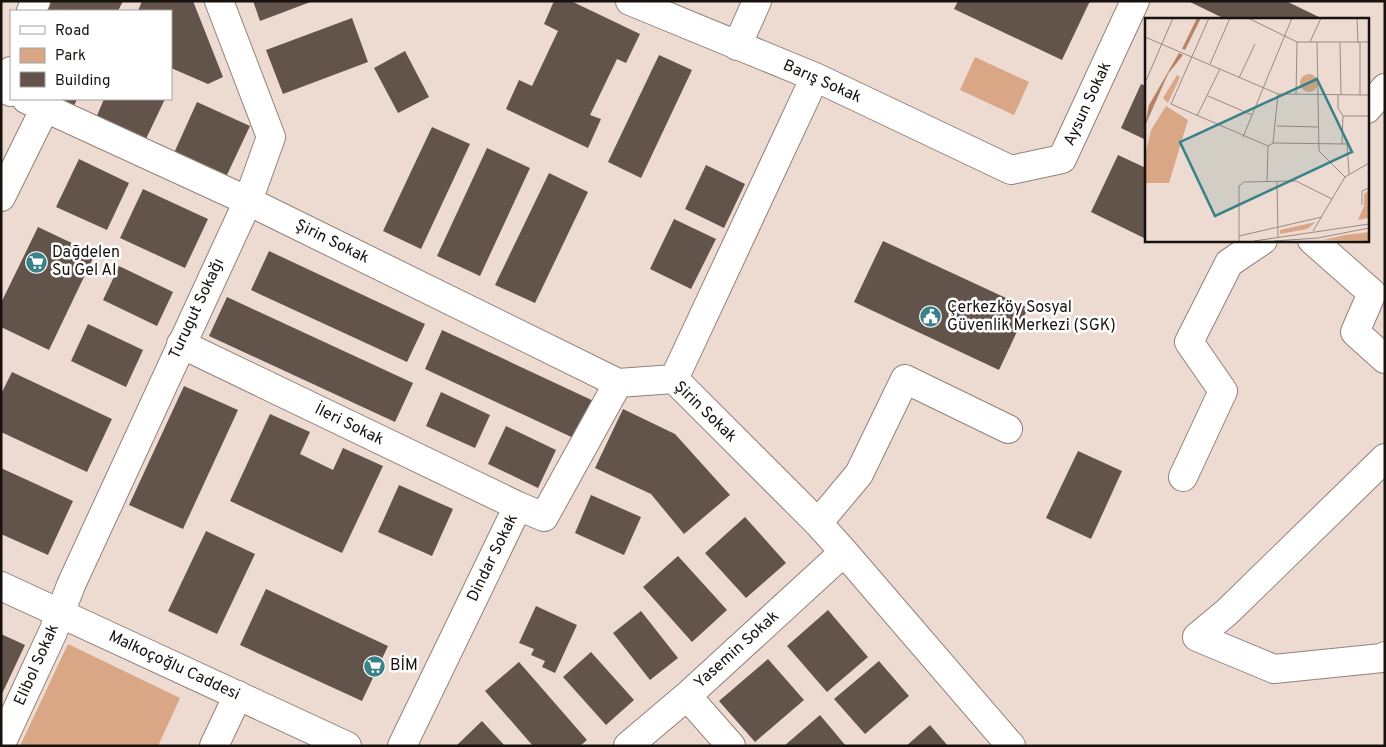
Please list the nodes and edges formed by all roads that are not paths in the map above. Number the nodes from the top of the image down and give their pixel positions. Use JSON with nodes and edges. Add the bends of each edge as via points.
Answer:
{"nodes":[{"id":1,"x":219,"y":1,"type":"edge"},
{"id":2,"x":630,"y":1,"type":"edge"},
{"id":3,"x":756,"y":1,"type":"edge"},
{"id":4,"x":1135,"y":1,"type":"edge"},
{"id":5,"x":737,"y":46,"type":"junction"},
{"id":6,"x":10,"y":78,"type":"edge"},
{"id":7,"x":816,"y":78,"type":"junction"},
{"id":8,"x":1385,"y":88,"type":"edge"},
{"id":9,"x":10,"y":92,"type":"edge"},
{"id":10,"x":35,"y":103,"type":"edge"},
{"id":11,"x":1368,"y":108,"type":"edge"},
{"id":12,"x":1011,"y":170,"type":"joint"},
{"id":13,"x":1,"y":197,"type":"edge"},
{"id":14,"x":248,"y":201,"type":"junction"},
{"id":15,"x":1261,"y":241,"type":"edge"},
{"id":16,"x":1313,"y":241,"type":"edge"},
{"id":17,"x":181,"y":344,"type":"junction"},
{"id":18,"x":1385,"y":359,"type":"edge"},
{"id":19,"x":674,"y":379,"type":"junction"},
{"id":20,"x":618,"y":383,"type":"junction"},
{"id":21,"x":1008,"y":429,"type":"dead end"},
{"id":22,"x":1385,"y":458,"type":"edge"},
{"id":23,"x":1183,"y":477,"type":"dead end"},
{"id":24,"x":518,"y":506,"type":"junction"},
{"id":25,"x":818,"y":523,"type":"junction"},
{"id":26,"x":844,"y":552,"type":"junction"},
{"id":27,"x":1,"y":586,"type":"edge"},
{"id":28,"x":60,"y":613,"type":"junction"},
{"id":29,"x":1385,"y":656,"type":"edge"},
{"id":30,"x":238,"y":695,"type":"junction"},
{"id":31,"x":687,"y":696,"type":"junction"},
{"id":32,"x":1,"y":744,"type":"edge"},
{"id":33,"x":214,"y":746,"type":"edge"},
{"id":34,"x":347,"y":746,"type":"edge"},
{"id":35,"x":402,"y":746,"type":"edge"},
{"id":36,"x":628,"y":746,"type":"edge"},
{"id":37,"x":731,"y":746,"type":"edge"},
{"id":38,"x":1011,"y":746,"type":"edge"}],
"edges":[{"from":1,"to":14,"type":"street","name":"Turugut Sokağı","via":[[271,137]]},
{"from":2,"to":5,"type":"street","name":"Barış Sokak"},
{"from":3,"to":5,"type":"street"},
{"from":4,"to":12,"type":"street","name":"Aysun Sokak","via":[[1062,159]]},
{"from":5,"to":7,"type":"street","name":"Barış Sokak"},
{"from":6,"to":9,"type":"street"},
{"from":7,"to":12,"type":"street","name":"Barış Sokak"},
{"from":7,"to":19,"type":"street"},
{"from":8,"to":11,"type":"street"},
{"from":10,"to":13,"type":"street"},
{"from":10,"to":14,"type":"street","name":"Şirin Sokak"},
{"from":14,"to":17,"type":"street","name":"Turugut Sokağı"},
{"from":14,"to":20,"type":"street","name":"Şirin Sokak"},
{"from":15,"to":23,"type":"street","via":[[1228,263],[1189,342],[1223,391]]},
{"from":16,"to":18,"type":"street","via":[[1372,293],[1355,332]]},
{"from":17,"to":24,"type":"street","name":"İleri Sokak"},
{"from":17,"to":28,"type":"street","name":"Turugut Sokağı"},
{"from":19,"to":20,"type":"street","name":"Şirin Sokak"},
{"from":19,"to":25,"type":"street","name":"Şirin Sokak"},
{"from":20,"to":24,"type":"street","name":"Dindar Sokak","via":[[544,517]]},
{"from":21,"to":25,"type":"street","via":[[905,379],[859,474]]},
{"from":22,"to":29,"type":"street","via":[[1227,612],[1197,637],[1274,669]]},
{"from":24,"to":35,"type":"street","name":"Dindar Sokak"},
{"from":25,"to":26,"type":"street","name":"Şirin Sokak"},
{"from":26,"to":31,"type":"street","name":"Yasemin Sokak"},
{"from":26,"to":38,"type":"street","name":"Şirin Sokak"},
{"from":27,"to":28,"type":"street","name":"Malkoçoğlu Caddesi"},
{"from":28,"to":30,"type":"street","name":"Malkoçoğlu Caddesi"},
{"from":28,"to":32,"type":"street","name":"Elibol Sokak"},
{"from":30,"to":33,"type":"street"},
{"from":30,"to":34,"type":"street","name":"Malkoçoğlu Caddesi"},
{"from":31,"to":36,"type":"street","name":"Yasemin Sokak"},
{"from":31,"to":37,"type":"street"}]}
